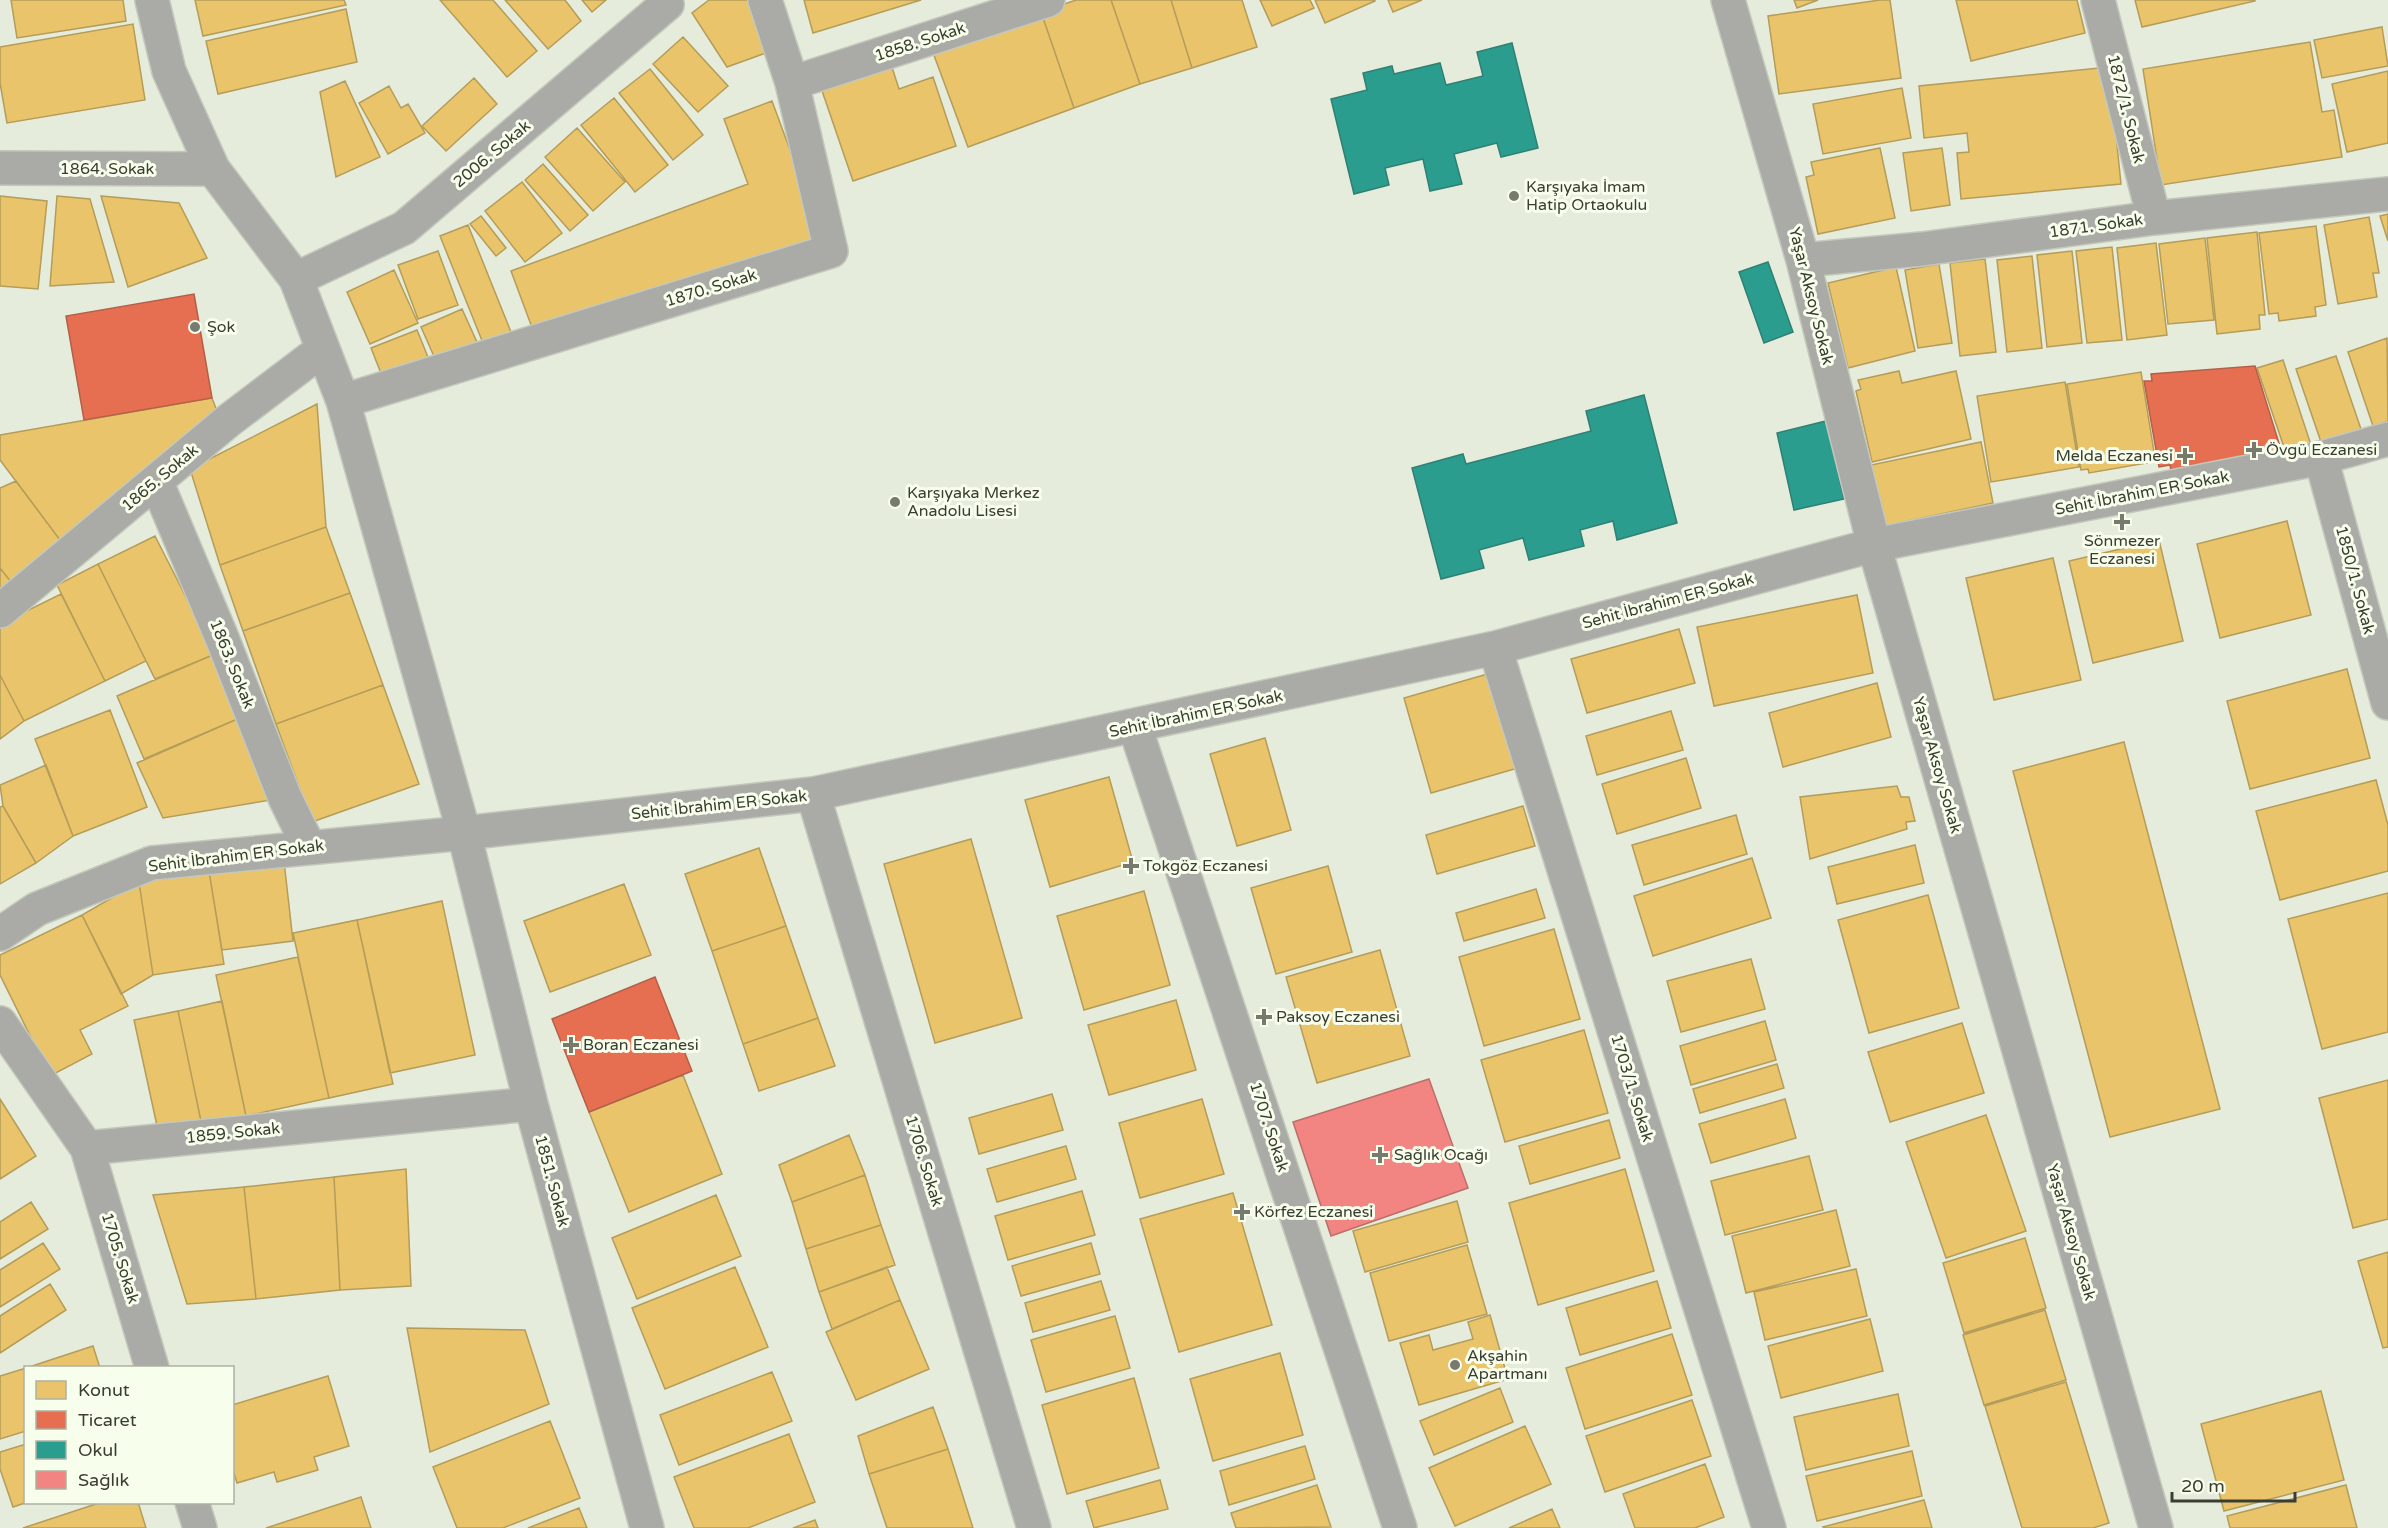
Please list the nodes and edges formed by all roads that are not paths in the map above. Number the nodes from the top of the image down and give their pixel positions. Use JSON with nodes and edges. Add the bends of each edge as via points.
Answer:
{"nodes":[{"id":1,"x":152,"y":0,"type":"edge"},
{"id":2,"x":765,"y":0,"type":"edge"},
{"id":3,"x":1048,"y":0,"type":"edge"},
{"id":4,"x":1728,"y":0,"type":"edge"},
{"id":5,"x":2098,"y":0,"type":"edge"},
{"id":6,"x":668,"y":1,"type":"edge"},
{"id":7,"x":792,"y":83,"type":"junction"},
{"id":8,"x":0,"y":168,"type":"edge"},
{"id":9,"x":213,"y":169,"type":"junction"},
{"id":10,"x":2388,"y":194,"type":"edge"},
{"id":11,"x":2154,"y":218,"type":"junction"},
{"id":12,"x":1803,"y":260,"type":"junction"},
{"id":13,"x":296,"y":279,"type":"junction"},
{"id":14,"x":323,"y":349,"type":"junction"},
{"id":15,"x":343,"y":401,"type":"junction"},
{"id":16,"x":2388,"y":439,"type":"edge"},
{"id":17,"x":2321,"y":458,"type":"junction"},
{"id":18,"x":156,"y":481,"type":"junction"},
{"id":19,"x":1874,"y":545,"type":"junction"},
{"id":20,"x":0,"y":611,"type":"edge"},
{"id":21,"x":1495,"y":648,"type":"junction"},
{"id":22,"x":2388,"y":703,"type":"edge"},
{"id":23,"x":1135,"y":727,"type":"junction"},
{"id":24,"x":813,"y":794,"type":"junction"},
{"id":25,"x":464,"y":833,"type":"junction"},
{"id":26,"x":309,"y":847,"type":"junction"},
{"id":27,"x":0,"y":934,"type":"edge"},
{"id":28,"x":0,"y":1023,"type":"edge"},
{"id":29,"x":531,"y":1104,"type":"junction"},
{"id":30,"x":87,"y":1148,"type":"junction"},
{"id":31,"x":151,"y":1366,"type":"edge"},
{"id":32,"x":192,"y":1504,"type":"edge"},
{"id":33,"x":200,"y":1528,"type":"edge"},
{"id":34,"x":647,"y":1528,"type":"edge"},
{"id":35,"x":1034,"y":1528,"type":"edge"},
{"id":36,"x":1400,"y":1528,"type":"edge"},
{"id":37,"x":1769,"y":1528,"type":"edge"},
{"id":38,"x":2156,"y":1528,"type":"edge"}],
"edges":[{"from":1,"to":9,"type":"street","name":"1851. Sokak","via":[[169,71]]},
{"from":2,"to":7,"type":"street","name":"1870. Sokak"},
{"from":3,"to":7,"type":"street","name":"1858. Sokak"},
{"from":4,"to":12,"type":"street","name":"Yaşar Aksoy Sokak"},
{"from":5,"to":11,"type":"street","name":"1872/1. Sokak"},
{"from":6,"to":13,"type":"street","name":"2006. Sokak","via":[[404,228]]},
{"from":7,"to":15,"type":"street","name":"1870. Sokak","via":[[831,251]]},
{"from":8,"to":9,"type":"street","name":"1864. Sokak"},
{"from":9,"to":13,"type":"street","name":"1851. Sokak"},
{"from":10,"to":11,"type":"street","name":"1871. Sokak"},
{"from":11,"to":12,"type":"street","name":"1871. Sokak","via":[[1922,249]]},
{"from":12,"to":19,"type":"street","name":"Yaşar Aksoy Sokak"},
{"from":13,"to":14,"type":"street","name":"1851. Sokak"},
{"from":14,"to":15,"type":"street","name":"1851. Sokak"},
{"from":14,"to":18,"type":"street","name":"1865. Sokak"},
{"from":15,"to":25,"type":"street","name":"1851. Sokak"},
{"from":16,"to":17,"type":"street","name":"Sehit İbrahim ER Sokak"},
{"from":17,"to":19,"type":"street","name":"Sehit İbrahim ER Sokak"},
{"from":17,"to":22,"type":"street","name":"1850/1. Sokak"},
{"from":18,"to":20,"type":"street","name":"1865. Sokak"},
{"from":18,"to":26,"type":"street","name":"1863. Sokak","via":[[285,798]]},
{"from":19,"to":21,"type":"street","name":"Sehit İbrahim ER Sokak"},
{"from":19,"to":38,"type":"street","name":"Yaşar Aksoy Sokak"},
{"from":21,"to":23,"type":"street","name":"Sehit İbrahim ER Sokak"},
{"from":21,"to":37,"type":"street","name":"1703/1. Sokak"},
{"from":23,"to":24,"type":"street","name":"Sehit İbrahim ER Sokak"},
{"from":23,"to":36,"type":"street","name":"1707. Sokak"},
{"from":24,"to":25,"type":"street","name":"Sehit İbrahim ER Sokak"},
{"from":24,"to":35,"type":"street","name":"1706. Sokak"},
{"from":25,"to":26,"type":"street","name":"Sehit İbrahim ER Sokak"},
{"from":25,"to":29,"type":"street","name":"1851. Sokak"},
{"from":26,"to":27,"type":"street","name":"Sehit İbrahim ER Sokak","via":[[152,863],[37,909]]},
{"from":28,"to":30,"type":"street"},
{"from":29,"to":30,"type":"street","name":"1859. Sokak"},
{"from":29,"to":34,"type":"street","name":"1851. Sokak"},
{"from":30,"to":31,"type":"street","name":"1705. Sokak"},
{"from":32,"to":33,"type":"street"}]}
